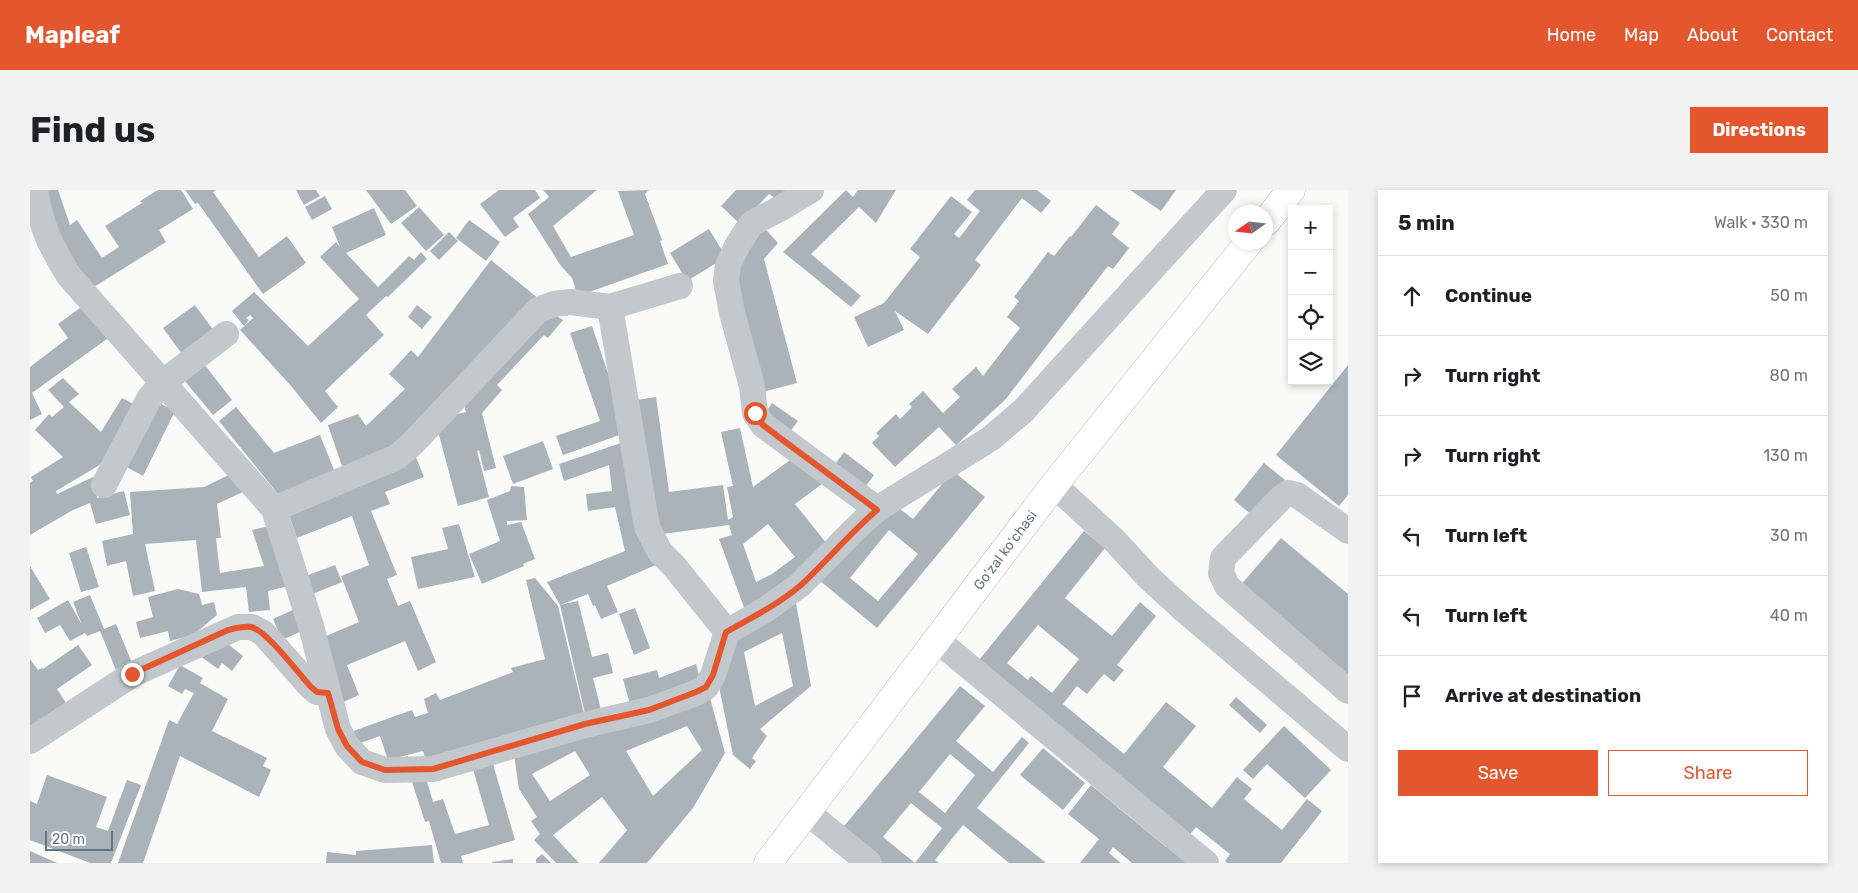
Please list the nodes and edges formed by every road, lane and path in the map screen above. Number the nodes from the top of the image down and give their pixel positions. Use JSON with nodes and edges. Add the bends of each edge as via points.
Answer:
{"nodes":[{"id":1,"x":35,"y":190,"type":"edge"},
{"id":2,"x":811,"y":190,"type":"edge"},
{"id":3,"x":1224,"y":190,"type":"edge"},
{"id":4,"x":1292,"y":190,"type":"edge"},
{"id":5,"x":1273,"y":213,"type":"edge"},
{"id":6,"x":1243,"y":250,"type":"edge"},
{"id":7,"x":680,"y":286,"type":"dead end"},
{"id":8,"x":610,"y":307,"type":"junction"},
{"id":9,"x":226,"y":334,"type":"dead end"},
{"id":10,"x":162,"y":383,"type":"junction"},
{"id":11,"x":104,"y":485,"type":"dead end"},
{"id":12,"x":1054,"y":486,"type":"junction"},
{"id":13,"x":274,"y":509,"type":"junction"},
{"id":14,"x":877,"y":510,"type":"junction"},
{"id":15,"x":1348,"y":531,"type":"edge"},
{"id":16,"x":726,"y":632,"type":"junction"},
{"id":17,"x":937,"y":640,"type":"junction"},
{"id":18,"x":1348,"y":691,"type":"edge"},
{"id":19,"x":328,"y":693,"type":"junction"},
{"id":20,"x":30,"y":742,"type":"edge"},
{"id":21,"x":1348,"y":749,"type":"edge"},
{"id":22,"x":807,"y":812,"type":"junction"},
{"id":23,"x":768,"y":863,"type":"edge"},
{"id":24,"x":868,"y":863,"type":"edge"},
{"id":25,"x":1206,"y":863,"type":"edge"}],
"edges":[{"from":1,"to":10,"type":"street","via":[[41,222],[69,276]]},
{"from":2,"to":14,"type":"street","via":[[751,224],[728,265],[726,281],[732,313],[752,386],[755,413],[763,425]]},
{"from":3,"to":14,"type":"street","via":[[1023,411],[990,439]]},
{"from":4,"to":5,"type":"main road"},
{"from":6,"to":12,"type":"main road","name":"Goʻzal koʻchasi"},
{"from":7,"to":8,"type":"street"},
{"from":8,"to":13,"type":"street","via":[[571,302],[538,310],[397,457]]},
{"from":8,"to":16,"type":"street","via":[[647,527],[660,552]]},
{"from":9,"to":10,"type":"street"},
{"from":10,"to":11,"type":"street","via":[[149,399]]},
{"from":10,"to":13,"type":"street"},
{"from":12,"to":17,"type":"main road","name":"Goʻzal koʻchasi"},
{"from":12,"to":21,"type":"street","via":[[1115,540],[1183,610]]},
{"from":13,"to":19,"type":"street","via":[[311,626]]},
{"from":14,"to":16,"type":"street","via":[[800,586]]},
{"from":15,"to":18,"type":"street","via":[[1297,495],[1288,493],[1224,558],[1221,572],[1226,586]]},
{"from":16,"to":19,"type":"street","via":[[713,675],[706,687],[696,692],[649,710],[585,724],[433,769],[385,770],[362,762],[347,746],[338,729]]},
{"from":17,"to":22,"type":"main road","name":"Goʻzal koʻchasi"},
{"from":17,"to":25,"type":"street"},
{"from":19,"to":20,"type":"street","via":[[317,692],[311,687],[263,633],[252,627],[238,627],[132,674]]},
{"from":22,"to":23,"type":"main road","name":"Goʻzal koʻchasi"},
{"from":22,"to":24,"type":"street"}]}
